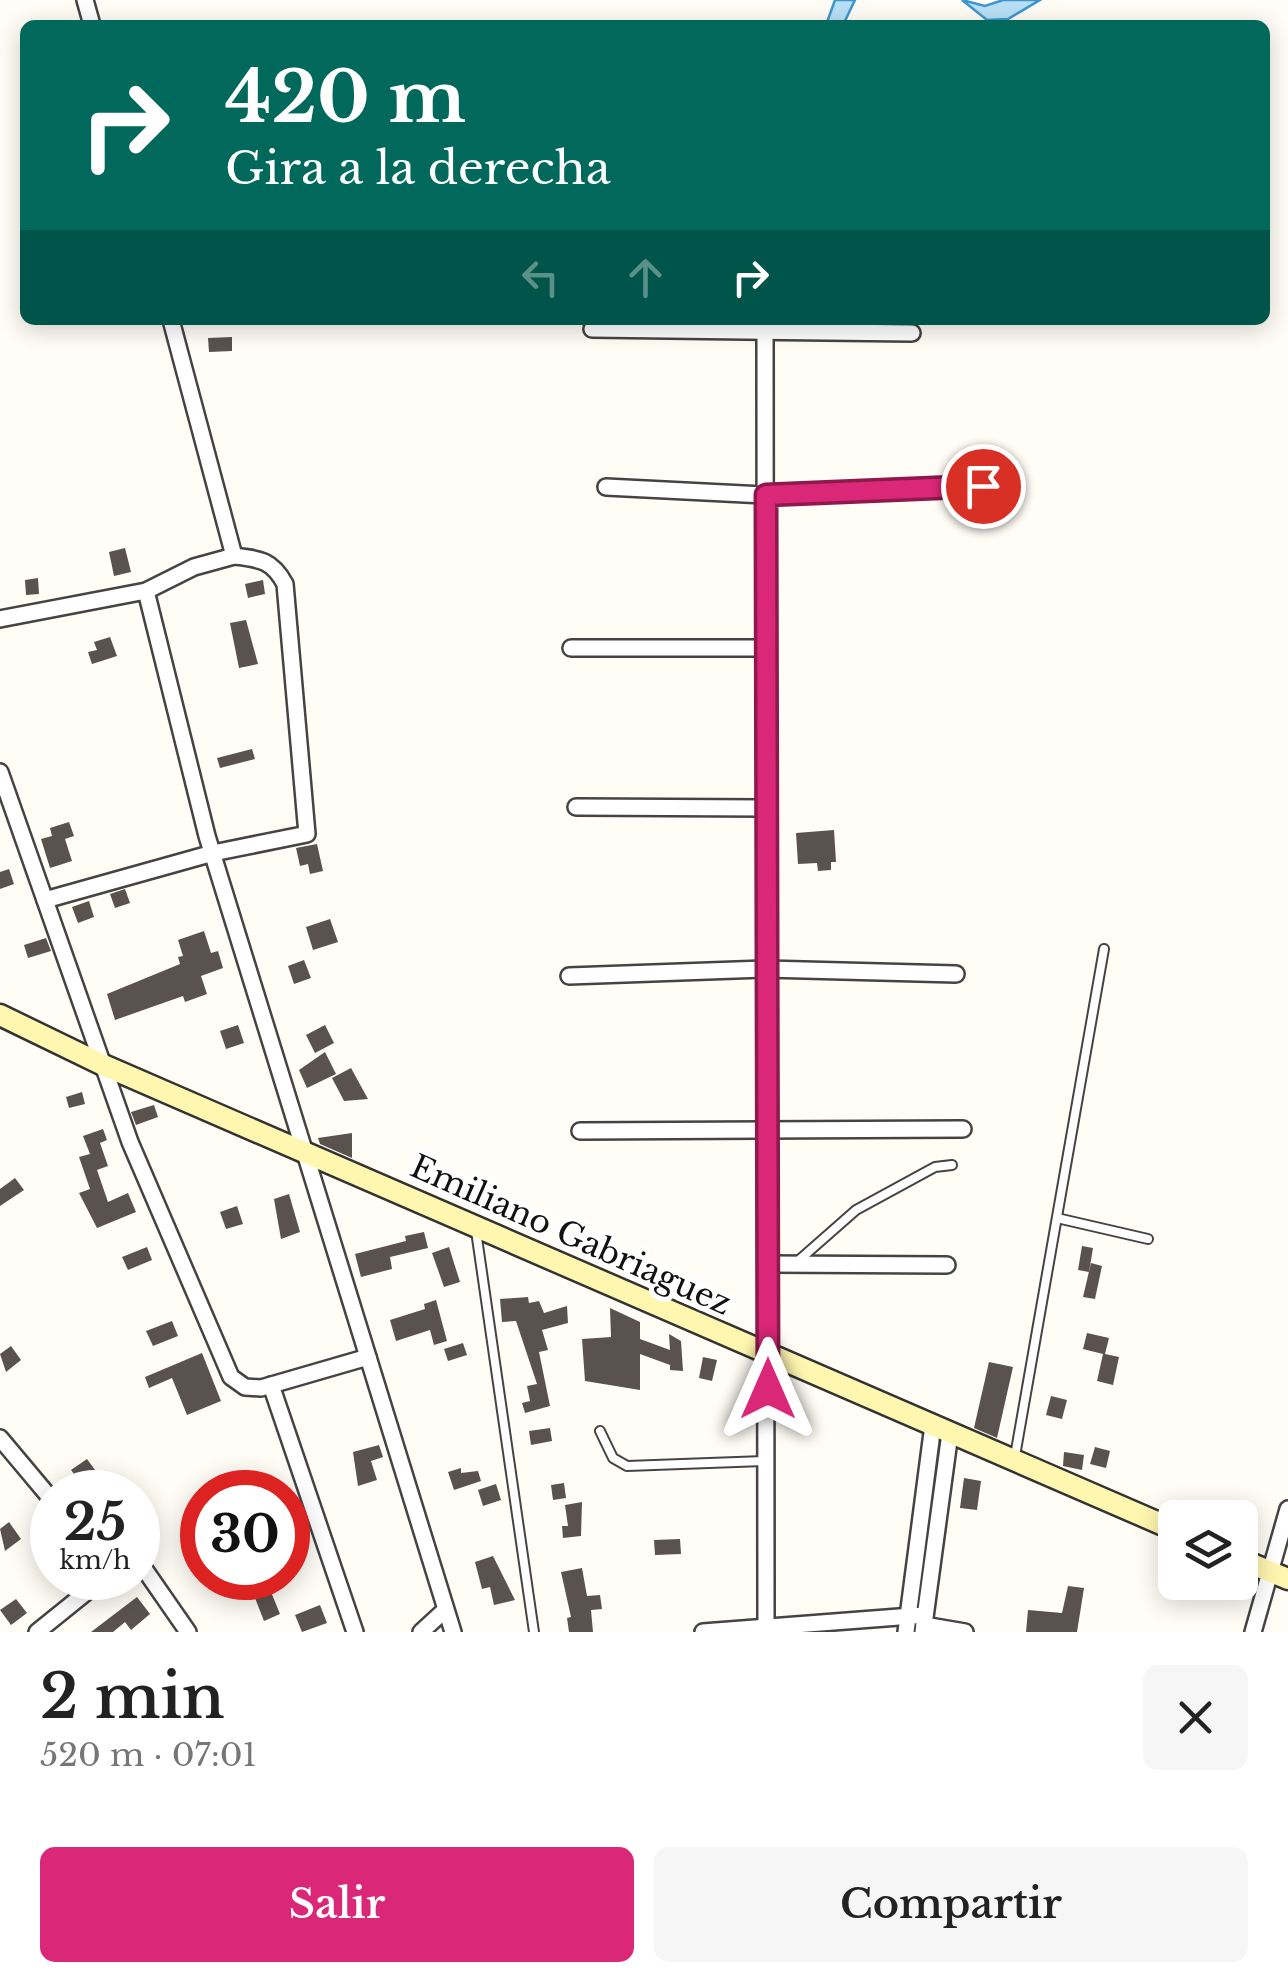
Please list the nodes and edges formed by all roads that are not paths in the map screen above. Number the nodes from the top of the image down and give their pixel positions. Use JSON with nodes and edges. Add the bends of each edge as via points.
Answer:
{"nodes":[{"id":1,"x":172,"y":325,"type":"edge"},
{"id":2,"x":730,"y":325,"type":"edge"},
{"id":3,"x":765,"y":325,"type":"edge"},
{"id":4,"x":781,"y":325,"type":"edge"},
{"id":5,"x":592,"y":329,"type":"dead end"},
{"id":6,"x":912,"y":333,"type":"dead end"},
{"id":7,"x":983,"y":486,"type":"dead end"},
{"id":8,"x":606,"y":487,"type":"dead end"},
{"id":9,"x":766,"y":495,"type":"junction"},
{"id":10,"x":234,"y":556,"type":"junction"},
{"id":11,"x":146,"y":591,"type":"junction"},
{"id":12,"x":0,"y":620,"type":"edge"},
{"id":13,"x":571,"y":648,"type":"dead end"},
{"id":14,"x":765,"y":648,"type":"junction"},
{"id":15,"x":0,"y":772,"type":"edge"},
{"id":16,"x":576,"y":807,"type":"dead end"},
{"id":17,"x":764,"y":808,"type":"junction"},
{"id":18,"x":213,"y":853,"type":"junction"},
{"id":19,"x":45,"y":900,"type":"junction"},
{"id":20,"x":1104,"y":949,"type":"dead end"},
{"id":21,"x":766,"y":969,"type":"junction"},
{"id":22,"x":956,"y":974,"type":"dead end"},
{"id":23,"x":569,"y":976,"type":"dead end"},
{"id":24,"x":0,"y":1015,"type":"edge"},
{"id":25,"x":102,"y":1064,"type":"junction"},
{"id":26,"x":768,"y":1128,"type":"junction"},
{"id":27,"x":963,"y":1129,"type":"dead end"},
{"id":28,"x":580,"y":1131,"type":"dead end"},
{"id":29,"x":306,"y":1151,"type":"junction"},
{"id":30,"x":952,"y":1166,"type":"dead end"},
{"id":31,"x":1057,"y":1218,"type":"junction"},
{"id":32,"x":475,"y":1225,"type":"junction"},
{"id":33,"x":1148,"y":1239,"type":"dead end"},
{"id":34,"x":768,"y":1264,"type":"junction"},
{"id":35,"x":794,"y":1264,"type":"junction"},
{"id":36,"x":947,"y":1264,"type":"dead end"},
{"id":37,"x":768,"y":1354,"type":"junction"},
{"id":38,"x":368,"y":1358,"type":"junction"},
{"id":39,"x":271,"y":1385,"type":"junction"},
{"id":40,"x":942,"y":1429,"type":"junction"},
{"id":41,"x":600,"y":1431,"type":"dead end"},
{"id":42,"x":0,"y":1438,"type":"edge"},
{"id":43,"x":768,"y":1461,"type":"junction"},
{"id":44,"x":1014,"y":1461,"type":"junction"},
{"id":45,"x":30,"y":1474,"type":"edge"},
{"id":46,"x":1288,"y":1510,"type":"edge"},
{"id":47,"x":1158,"y":1523,"type":"edge"},
{"id":48,"x":1279,"y":1576,"type":"edge"},
{"id":49,"x":160,"y":1592,"type":"edge"},
{"id":50,"x":77,"y":1600,"type":"edge"},
{"id":51,"x":445,"y":1610,"type":"junction"},
{"id":52,"x":907,"y":1624,"type":"edge"},
{"id":53,"x":924,"y":1624,"type":"edge"},
{"id":54,"x":766,"y":1630,"type":"edge"},
{"id":55,"x":37,"y":1632,"type":"edge"},
{"id":56,"x":188,"y":1632,"type":"edge"},
{"id":57,"x":354,"y":1632,"type":"edge"},
{"id":58,"x":421,"y":1632,"type":"edge"},
{"id":59,"x":453,"y":1632,"type":"edge"},
{"id":60,"x":534,"y":1632,"type":"edge"},
{"id":61,"x":703,"y":1632,"type":"edge"},
{"id":62,"x":966,"y":1632,"type":"edge"},
{"id":63,"x":1253,"y":1632,"type":"edge"}],
"edges":[{"from":1,"to":10,"type":"street"},
{"from":2,"to":5,"type":"street"},
{"from":3,"to":9,"type":"street"},
{"from":4,"to":6,"type":"street"},
{"from":7,"to":9,"type":"street"},
{"from":8,"to":9,"type":"street"},
{"from":9,"to":14,"type":"street"},
{"from":10,"to":11,"type":"street"},
{"from":10,"to":18,"type":"street","via":[[265,560],[285,584],[307,834]]},
{"from":11,"to":12,"type":"street"},
{"from":11,"to":18,"type":"street"},
{"from":13,"to":14,"type":"street"},
{"from":14,"to":17,"type":"street"},
{"from":15,"to":19,"type":"street"},
{"from":16,"to":17,"type":"street"},
{"from":17,"to":21,"type":"street"},
{"from":18,"to":19,"type":"street"},
{"from":18,"to":29,"type":"street"},
{"from":19,"to":25,"type":"street"},
{"from":20,"to":31,"type":"lane"},
{"from":21,"to":22,"type":"street"},
{"from":21,"to":23,"type":"street"},
{"from":21,"to":26,"type":"street"},
{"from":24,"to":25,"type":"main road","name":"Emiliano Gabriaguez"},
{"from":25,"to":29,"type":"main road","name":"Emiliano Gabriaguez"},
{"from":25,"to":39,"type":"street","via":[[222,1360],[245,1387]]},
{"from":26,"to":27,"type":"street"},
{"from":26,"to":28,"type":"street"},
{"from":26,"to":34,"type":"street"},
{"from":29,"to":32,"type":"main road","name":"Emiliano Gabriaguez"},
{"from":29,"to":38,"type":"street"},
{"from":30,"to":35,"type":"lane","via":[[935,1168],[856,1210]]},
{"from":31,"to":33,"type":"lane"},
{"from":31,"to":44,"type":"lane"},
{"from":32,"to":37,"type":"main road","name":"Emiliano Gabriaguez"},
{"from":32,"to":60,"type":"lane"},
{"from":34,"to":35,"type":"street"},
{"from":34,"to":37,"type":"street"},
{"from":35,"to":36,"type":"street"},
{"from":37,"to":40,"type":"main road","name":"Emiliano Gabriaguez"},
{"from":37,"to":43,"type":"street"},
{"from":38,"to":39,"type":"street"},
{"from":38,"to":51,"type":"street"},
{"from":39,"to":57,"type":"street"},
{"from":40,"to":44,"type":"main road","name":"Emiliano Gabriaguez"},
{"from":40,"to":52,"type":"street"},
{"from":40,"to":53,"type":"street"},
{"from":41,"to":43,"type":"lane","via":[[613,1458],[627,1466]]},
{"from":42,"to":45,"type":"street"},
{"from":43,"to":54,"type":"street"},
{"from":44,"to":47,"type":"main road","name":"Emiliano Gabriaguez"},
{"from":46,"to":48,"type":"street"},
{"from":48,"to":63,"type":"street"},
{"from":49,"to":56,"type":"street"},
{"from":50,"to":55,"type":"street"},
{"from":51,"to":58,"type":"street"},
{"from":51,"to":59,"type":"street"},
{"from":52,"to":53,"type":"street"},
{"from":52,"to":54,"type":"street"},
{"from":53,"to":62,"type":"street"},
{"from":54,"to":61,"type":"street"}]}
